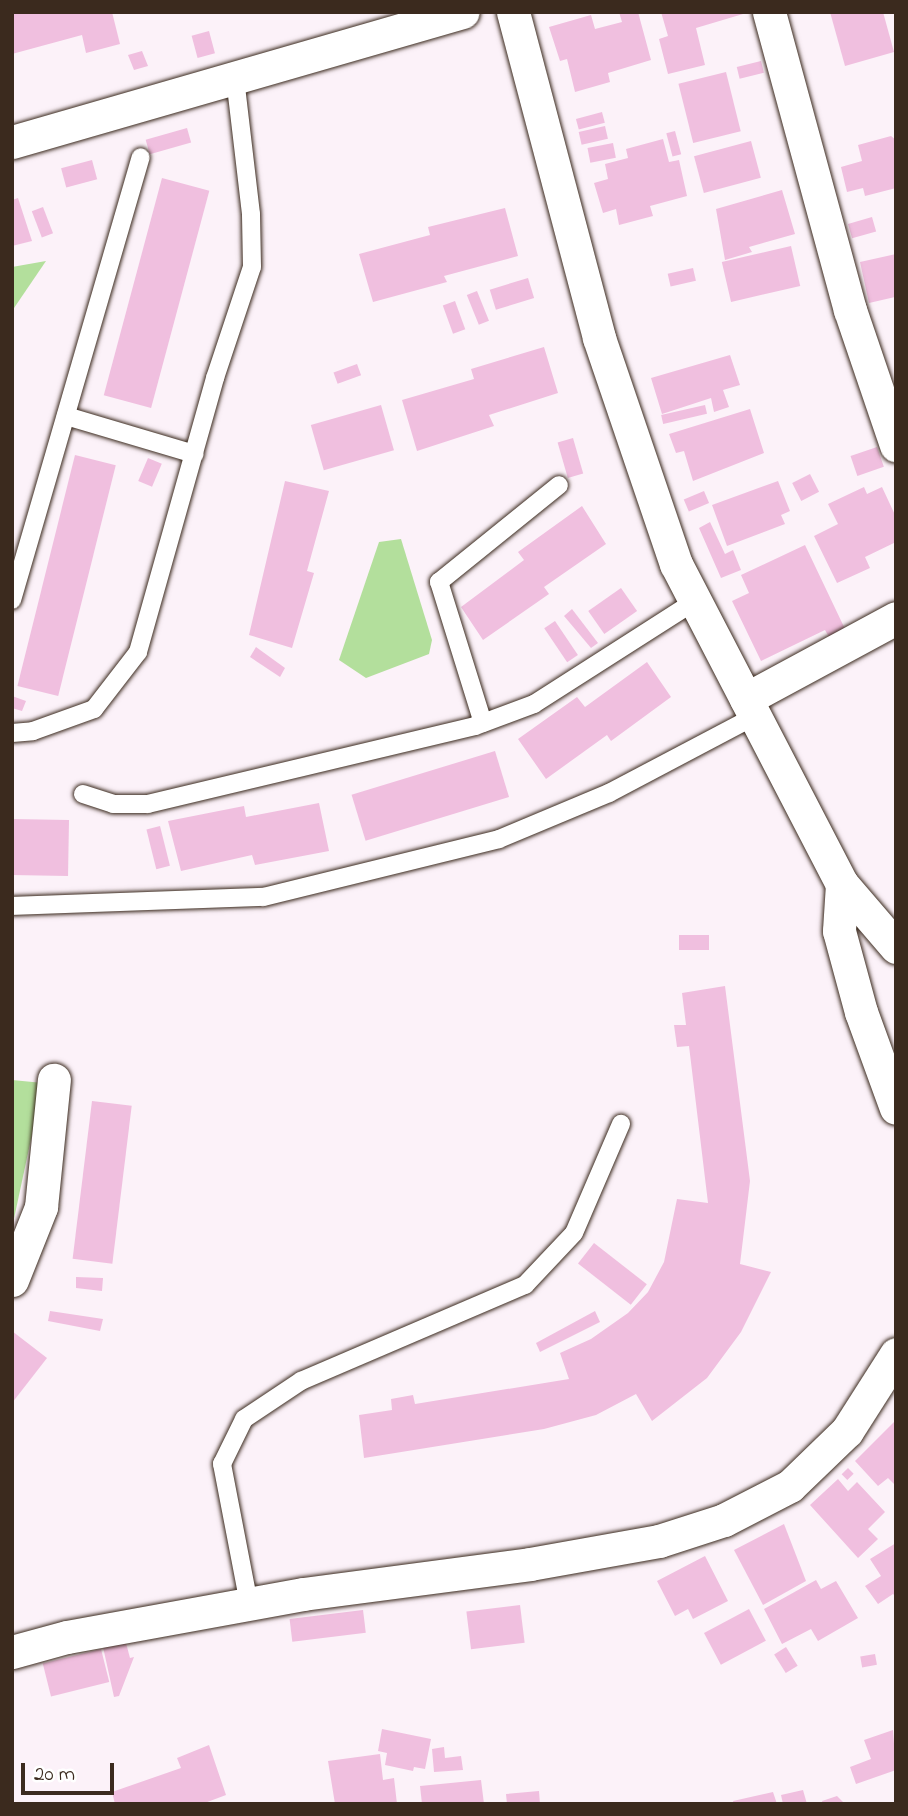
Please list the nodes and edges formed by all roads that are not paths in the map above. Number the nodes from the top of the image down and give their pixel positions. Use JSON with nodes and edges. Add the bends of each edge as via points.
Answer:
{"nodes":[{"id":1,"x":463,"y":12,"type":"edge"},
{"id":2,"x":513,"y":12,"type":"edge"},
{"id":3,"x":769,"y":12,"type":"edge"},
{"id":4,"x":235,"y":78,"type":"junction"},
{"id":5,"x":12,"y":142,"type":"edge"},
{"id":6,"x":141,"y":158,"type":"dead end"},
{"id":7,"x":66,"y":416,"type":"junction"},
{"id":8,"x":895,"y":442,"type":"edge"},
{"id":9,"x":194,"y":454,"type":"junction"},
{"id":10,"x":559,"y":485,"type":"dead end"},
{"id":11,"x":12,"y":600,"type":"edge"},
{"id":12,"x":695,"y":601,"type":"junction"},
{"id":13,"x":896,"y":618,"type":"edge"},
{"id":14,"x":751,"y":708,"type":"junction"},
{"id":15,"x":483,"y":723,"type":"junction"},
{"id":16,"x":12,"y":733,"type":"edge"},
{"id":17,"x":83,"y":794,"type":"dead end"},
{"id":18,"x":842,"y":884,"type":"junction"},
{"id":19,"x":12,"y":906,"type":"edge"},
{"id":20,"x":896,"y":947,"type":"edge"},
{"id":21,"x":54,"y":1080,"type":"dead end"},
{"id":22,"x":896,"y":1108,"type":"edge"},
{"id":23,"x":621,"y":1124,"type":"dead end"},
{"id":24,"x":12,"y":1280,"type":"edge"},
{"id":25,"x":896,"y":1354,"type":"edge"},
{"id":26,"x":250,"y":1604,"type":"junction"},
{"id":27,"x":12,"y":1652,"type":"edge"}],
"edges":[{"from":1,"to":4,"type":"street"},
{"from":2,"to":12,"type":"street","via":[[599,338],[672,553]]},
{"from":3,"to":8,"type":"street","via":[[850,310]]},
{"from":4,"to":5,"type":"street"},
{"from":4,"to":9,"type":"lane","via":[[251,214],[252,267]]},
{"from":6,"to":7,"type":"lane"},
{"from":7,"to":9,"type":"lane"},
{"from":7,"to":11,"type":"lane"},
{"from":9,"to":16,"type":"lane","via":[[138,652],[94,709]]},
{"from":10,"to":15,"type":"lane","via":[[439,582]]},
{"from":12,"to":14,"type":"street"},
{"from":12,"to":15,"type":"lane","via":[[534,704]]},
{"from":13,"to":14,"type":"street"},
{"from":14,"to":18,"type":"street"},
{"from":14,"to":19,"type":"lane","via":[[609,793],[499,839],[263,897]]},
{"from":15,"to":17,"type":"lane","via":[[148,804],[113,804]]},
{"from":18,"to":20,"type":"street"},
{"from":18,"to":22,"type":"street","via":[[839,931],[861,1012]]},
{"from":21,"to":24,"type":"street","via":[[41,1207]]},
{"from":23,"to":26,"type":"lane","via":[[574,1233],[525,1285],[301,1381],[244,1419],[222,1464]]},
{"from":25,"to":26,"type":"street","via":[[847,1431],[790,1486],[724,1520],[659,1541],[530,1564]]},
{"from":26,"to":27,"type":"street","via":[[67,1637]]}]}
